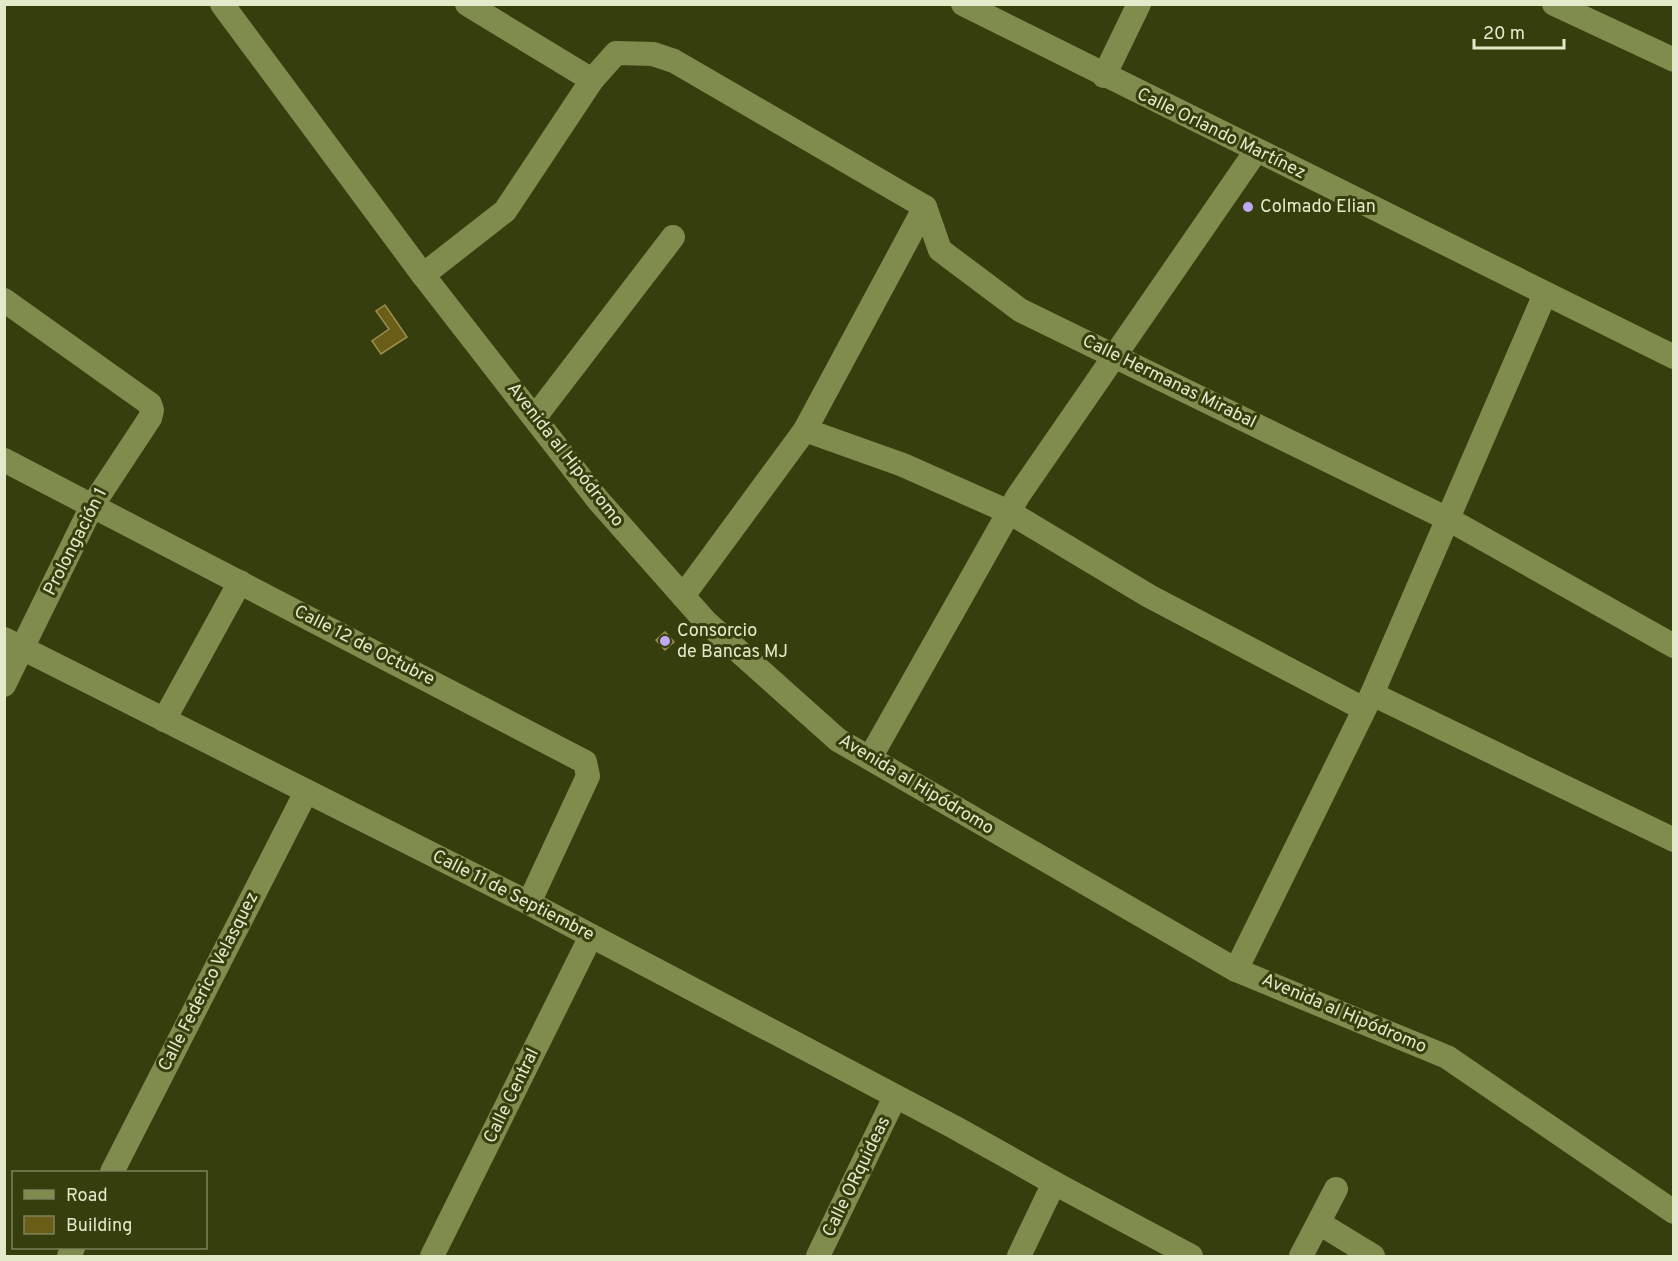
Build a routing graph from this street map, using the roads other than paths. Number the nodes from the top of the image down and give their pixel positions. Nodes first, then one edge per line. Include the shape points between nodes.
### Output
1 (222, 4) edge
2 (467, 4) edge
3 (963, 4) edge
4 (1139, 4) edge
5 (1563, 6) edge
6 (1674, 60) edge
7 (1104, 76) junction
8 (592, 80) junction
9 (1256, 151) junction
10 (925, 207) junction
11 (673, 237) dead end
12 (423, 275) junction
13 (1545, 294) junction
14 (4, 300) edge
15 (1114, 355) junction
16 (1674, 357) edge
17 (535, 417) junction
18 (805, 430) junction
19 (4, 460) edge
20 (92, 506) junction
21 (1009, 512) junction
22 (1448, 519) junction
23 (240, 582) junction
24 (683, 596) junction
25 (14, 643) edge
26 (1674, 646) edge
27 (4, 685) edge
28 (1368, 701) junction
29 (164, 720) junction
30 (870, 758) junction
31 (306, 792) junction
32 (1674, 840) edge
33 (530, 903) junction
34 (591, 936) junction
35 (1236, 970) junction
36 (895, 1097) junction
37 (113, 1171) edge
38 (1054, 1184) junction
39 (1336, 1189) dead end
40 (1674, 1212) edge
41 (1319, 1223) junction
42 (432, 1257) edge
43 (818, 1257) edge
44 (1019, 1257) edge
45 (1191, 1257) edge
46 (1301, 1257) edge
47 (1373, 1257) edge

1 - 12 street, Avenida al Hipódromo
2 - 8 street
3 - 7 street, Calle Orlando Martínez
4 - 7 street
5 - 6 street
7 - 9 street, Calle Orlando Martínez
8 - 10 street via 616,53 653,54 674,61
8 - 12 street via 505,211
9 - 13 street, Calle Orlando Martínez
9 - 15 street
10 - 15 street, Calle Hermanas Mirabal via 940,250 1020,310
10 - 18 street
11 - 17 street
12 - 17 street, Avenida al Hipódromo
13 - 16 street, Calle Orlando Martínez
13 - 22 street
14 - 20 street, Prolongación 1 via 150,404 150,418
15 - 21 street
15 - 22 street, Calle Hermanas Mirabal
17 - 24 street, Avenida al Hipódromo via 598,500
18 - 21 street via 903,465
18 - 24 street
19 - 20 street, Calle 12 de Octubre
20 - 23 street, Calle 12 de Octubre
20 - 25 street, Prolongación 1
21 - 28 street via 1149,596
21 - 30 street
22 - 26 street, Calle Hermanas Mirabal
22 - 28 street
23 - 29 street
23 - 33 street, Calle 12 de Octubre via 585,762 588,776
24 - 30 street, Avenida al Hipódromo via 838,740
25 - 27 street, Prolongación 1
25 - 29 street, Calle 11 de Septiembre
28 - 32 street
28 - 35 street
29 - 31 street, Calle 11 de Septiembre
30 - 35 street, Avenida al Hipódromo
31 - 33 street, Calle 11 de Septiembre
31 - 37 street, Calle Federico Velasquez
33 - 34 street, Calle 11 de Septiembre
34 - 36 street, Calle 11 de Septiembre
34 - 42 street, Calle Central
35 - 40 street, Avenida al Hipódromo via 1447,1057
36 - 38 street, Calle 11 de Septiembre
36 - 43 street, Calle ORquideas
38 - 44 street
38 - 45 street, Calle 11 de Septiembre
39 - 41 street
41 - 46 street
41 - 47 street

